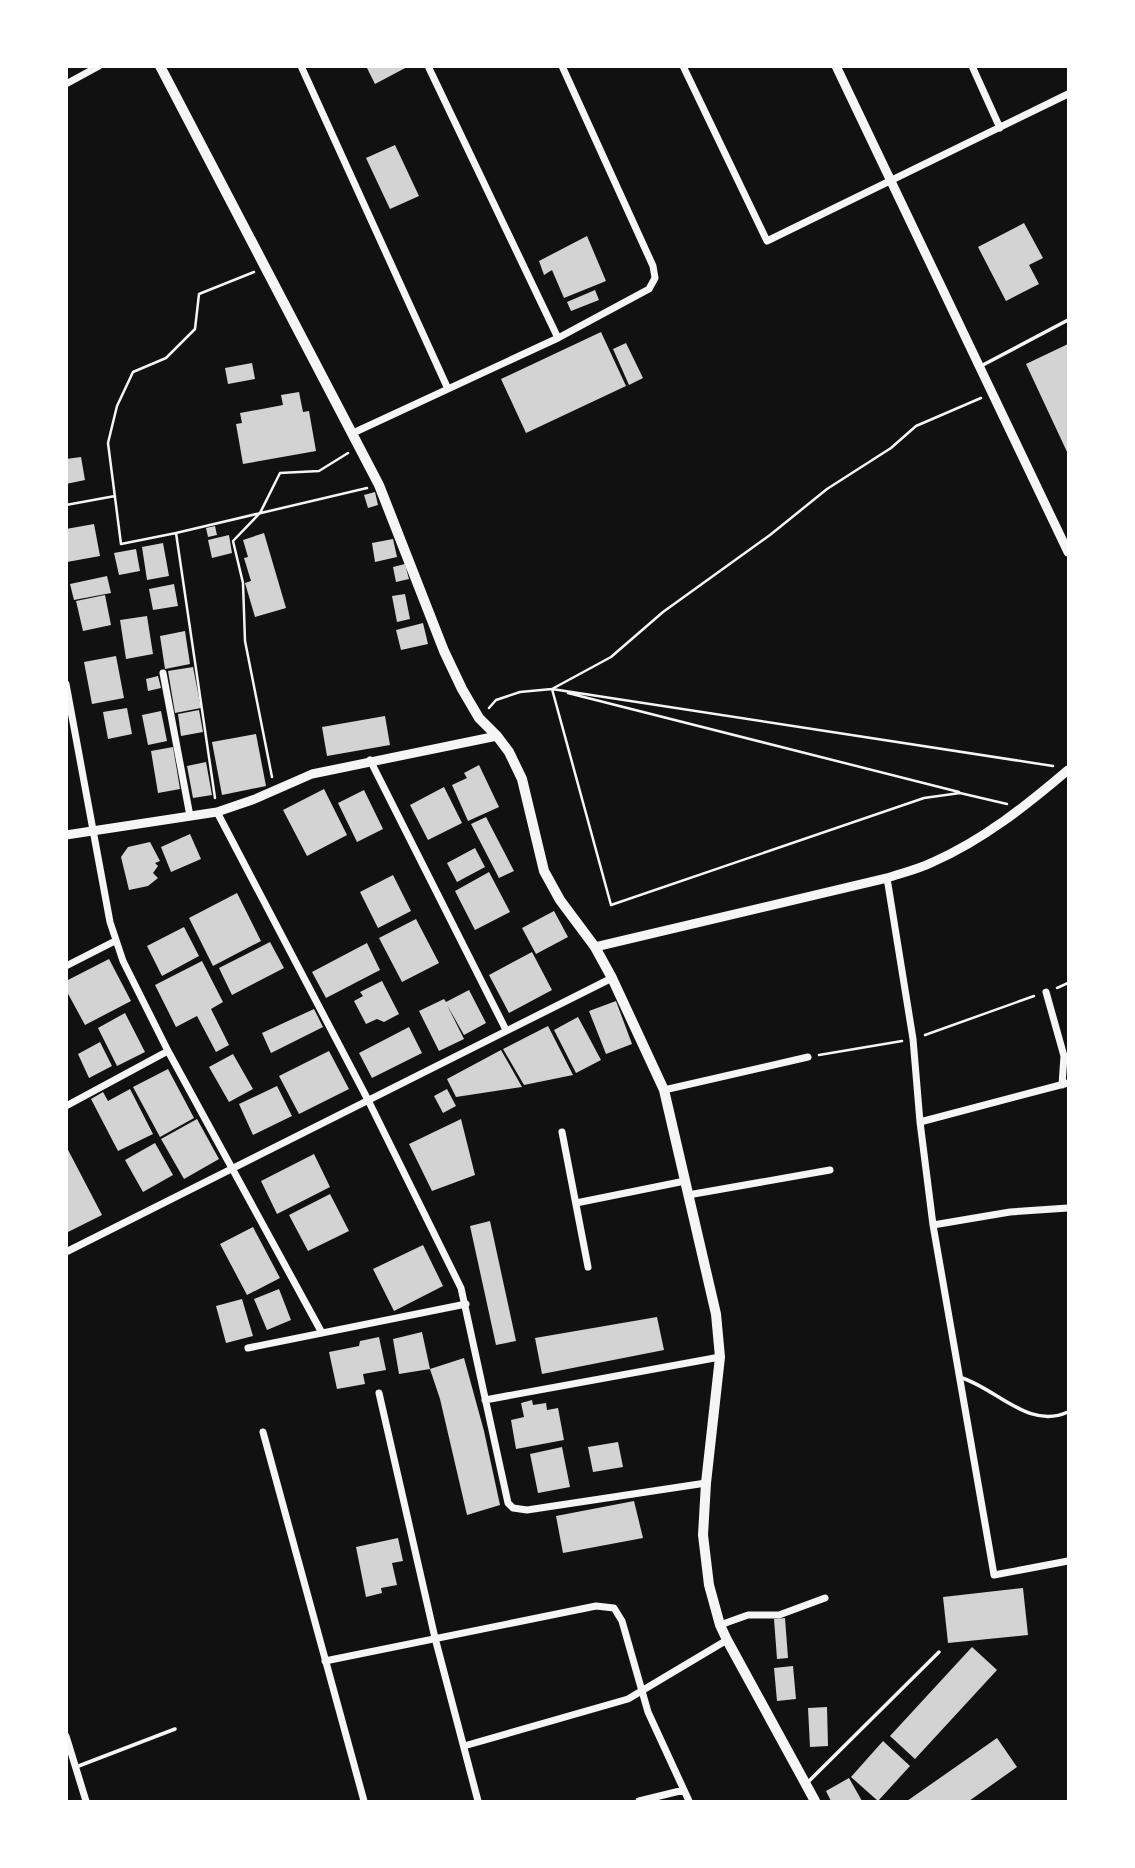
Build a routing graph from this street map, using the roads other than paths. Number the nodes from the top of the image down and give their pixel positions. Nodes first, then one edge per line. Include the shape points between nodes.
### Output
1 (99, 66) edge
2 (160, 66) edge
3 (301, 66) edge
4 (428, 66) edge
5 (562, 66) edge
6 (682, 66) edge
7 (836, 66) edge
8 (972, 66) edge
9 (66, 84) edge
10 (1069, 94) edge
11 (1000, 128) junction
12 (890, 183) junction
13 (1069, 320) edge
14 (558, 338) junction
15 (979, 367) junction
16 (449, 389) junction
17 (353, 433) junction
18 (1069, 552) edge
19 (163, 673) dead end
20 (66, 684) edge
21 (497, 736) junction
22 (370, 760) junction
23 (1064, 769) edge
24 (217, 812) junction
25 (190, 816) junction
26 (95, 831) junction
27 (66, 835) edge
28 (887, 878) junction
29 (115, 941) junction
30 (595, 947) junction
31 (66, 966) edge
32 (612, 978) junction
33 (1046, 992) road end
34 (506, 1030) junction
35 (168, 1051) junction
36 (808, 1057) road end
37 (1065, 1084) edge
38 (664, 1090) junction
39 (368, 1100) junction
40 (66, 1105) edge
41 (920, 1122) junction
42 (562, 1132) dead end
43 (232, 1168) junction
44 (830, 1170) dead end
45 (685, 1181) junction
46 (688, 1195) junction
47 (576, 1203) junction
48 (1069, 1208) edge
49 (933, 1225) junction
50 (66, 1252) edge
51 (588, 1266) dead end
52 (466, 1304) junction
53 (322, 1333) junction
54 (248, 1348) dead end
55 (720, 1357) junction
56 (960, 1377) junction
57 (379, 1393) dead end
58 (485, 1400) junction
59 (1069, 1412) edge
60 (263, 1432) dead end
61 (706, 1483) junction
62 (1069, 1561) edge
63 (825, 1598) dead end
64 (720, 1625) junction
65 (435, 1638) junction
66 (727, 1640) junction
67 (939, 1652) dead end
68 (325, 1661) junction
69 (642, 1692) junction
70 (175, 1729) dead end
71 (66, 1736) edge
72 (464, 1746) junction
73 (70, 1758) edge
74 (76, 1767) junction
75 (806, 1784) junction
76 (684, 1790) junction
77 (86, 1801) edge
78 (364, 1801) edge
79 (478, 1801) edge
80 (639, 1801) edge
81 (689, 1801) edge
82 (815, 1801) edge

1 - 9 street
2 - 17 main road
3 - 16 street
4 - 14 street
5 - 14 street via 655,278 649,289
6 - 12 street via 767,241
7 - 12 street
8 - 11 street
10 - 11 street
11 - 12 street
12 - 15 street
13 - 15 lane
14 - 16 street
15 - 18 street
16 - 17 street
17 - 21 main road via 379,485 462,689 479,718
19 - 25 street
20 - 26 street
21 - 22 street
21 - 30 main road via 522,779 544,871 559,900
22 - 24 street via 312,774
22 - 34 street
23 - 28 street via 1024,808 967,845
24 - 25 street
24 - 39 street
25 - 26 street
26 - 27 street
26 - 29 street
28 - 30 street
28 - 41 street via 913,1039
29 - 31 street
29 - 35 street
30 - 32 main road
32 - 34 street
32 - 38 main road
33 - 37 street via 1064,1056
34 - 39 street
35 - 40 street
35 - 43 street
36 - 38 street
37 - 41 street
38 - 45 main road
39 - 43 street
39 - 52 street
41 - 49 street
42 - 47 street
43 - 50 street
43 - 53 street
44 - 46 street
45 - 46 main road
45 - 47 street
46 - 55 main road via 716,1314
47 - 51 street
48 - 49 street
49 - 56 street
52 - 53 street
52 - 58 street
53 - 54 street
55 - 58 street
55 - 61 main road
56 - 59 lane via 1036,1415 1047,1418
56 - 62 street via 994,1575
57 - 65 street
58 - 61 street via 504,1495 513,1508 527,1510
60 - 68 street
61 - 64 main road via 703,1535
63 - 64 street via 779,1615 748,1615
64 - 66 main road
65 - 68 street
65 - 69 street via 596,1606 614,1608
65 - 72 street
66 - 69 street
66 - 75 main road
67 - 75 lane
68 - 78 street
69 - 72 street
69 - 76 street
70 - 74 lane
71 - 73 street
72 - 79 street
73 - 74 street
74 - 77 street
75 - 82 main road
76 - 80 street
76 - 81 street

